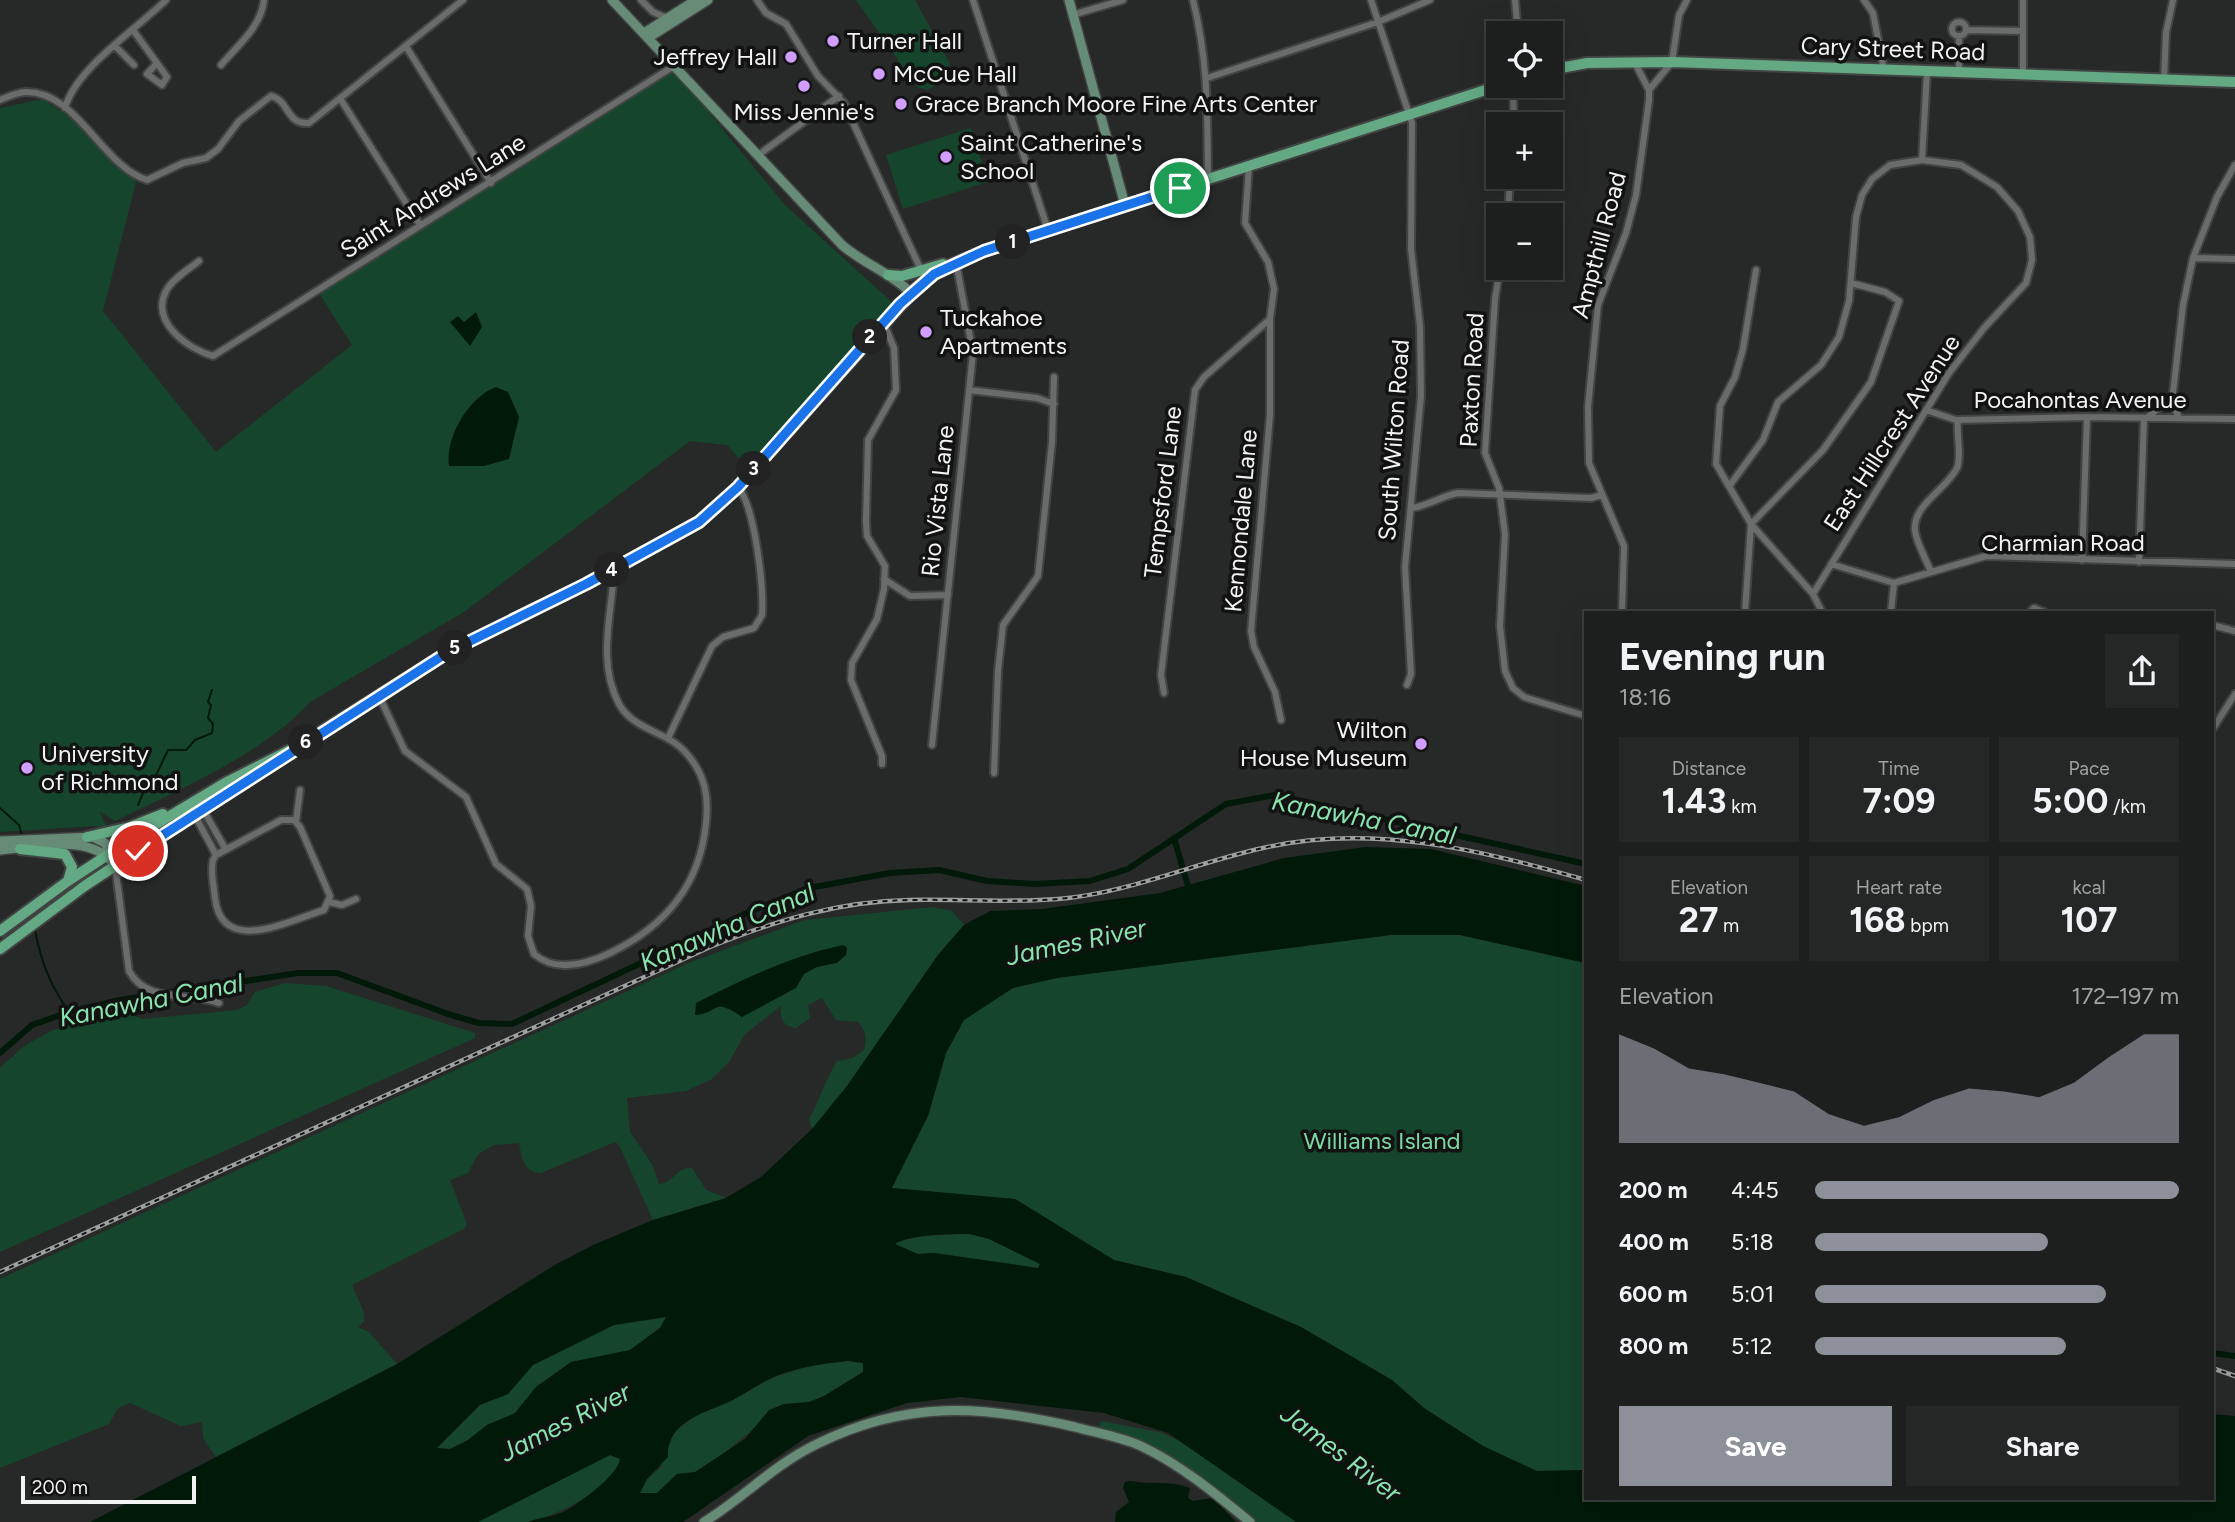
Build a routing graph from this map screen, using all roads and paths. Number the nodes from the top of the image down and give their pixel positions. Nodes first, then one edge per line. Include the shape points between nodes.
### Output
1 (166, 0) edge
2 (264, 0) edge
3 (463, 0) edge
4 (612, 0) edge
5 (641, 0) edge
6 (696, 0) edge
7 (708, 0) edge
8 (757, 0) edge
9 (973, 0) edge
10 (1069, 0) edge
11 (1123, 0) edge
12 (1193, 0) edge
13 (1371, 0) edge
14 (1430, 0) edge
15 (1515, 0) edge
16 (1864, 0) edge
17 (1873, 0) edge
18 (2023, 0) edge
19 (2173, 0) edge
20 (1685, 1) edge
21 (1873, 13) junction
22 (1072, 15) junction
23 (667, 18) junction
24 (1517, 21) edge
25 (1378, 22) junction
26 (133, 30) junction
27 (1966, 30) junction
28 (2023, 31) junction
29 (646, 36) junction
30 (1959, 36) junction
31 (115, 46) junction
32 (407, 48) junction
33 (1672, 62) junction
34 (157, 63) dead end
35 (1635, 63) junction
36 (134, 65) dead end
37 (221, 65) dead end
38 (674, 66) junction
39 (1563, 68) edge
40 (1884, 70) junction
41 (1927, 72) junction
42 (1959, 72) junction
43 (2023, 75) junction
44 (1207, 78) junction
45 (2164, 79) junction
46 (2235, 82) edge
47 (1486, 90) edge
48 (1649, 90) junction
49 (839, 96) junction
50 (0, 100) edge
51 (341, 100) junction
52 (65, 108) junction
53 (1410, 114) junction
54 (757, 156) junction
55 (1922, 160) junction
56 (2235, 165) edge
57 (1249, 166) junction
58 (1208, 180) junction
59 (491, 183) junction
60 (1125, 205) junction
61 (420, 225) junction
62 (1048, 230) junction
63 (2193, 258) junction
64 (2235, 259) edge
65 (200, 261) dead end
66 (956, 262) junction
67 (921, 270) junction
68 (1756, 270) dead end
69 (888, 275) junction
70 (1499, 280) edge
71 (1851, 283) junction
72 (911, 293) junction
73 (1270, 319) junction
74 (884, 322) junction
75 (1054, 377) dead end
76 (969, 390) junction
77 (2173, 396) junction
78 (1054, 404) junction
79 (1926, 410) junction
80 (2087, 417) junction
81 (2146, 418) junction
82 (2179, 418) junction
83 (2235, 419) edge
84 (1958, 420) junction
85 (1730, 485) junction
86 (738, 487) junction
87 (1500, 495) junction
88 (1602, 495) junction
89 (1412, 508) junction
90 (1751, 524) junction
91 (2082, 560) junction
92 (2139, 562) junction
93 (1831, 564) junction
94 (2235, 564) edge
95 (610, 571) junction
96 (1931, 572) junction
97 (884, 579) junction
98 (1894, 583) junction
99 (1813, 594) junction
100 (948, 595) junction
101 (1622, 611) edge
102 (1745, 611) edge
103 (1822, 611) edge
104 (1891, 611) edge
105 (2214, 626) edge
106 (2235, 631) edge
107 (1407, 685) dead end
108 (1164, 693) dead end
109 (2235, 694) edge
110 (379, 696) junction
111 (1584, 715) edge
112 (1282, 720) dead end
113 (2214, 723) edge
114 (668, 738) junction
115 (932, 745) dead end
116 (881, 764) dead end
117 (994, 773) dead end
118 (300, 790) dead end
119 (195, 806) junction
120 (296, 822) junction
121 (88, 836) junction
122 (0, 841) edge
123 (20, 849) junction
124 (0, 850) edge
125 (226, 850) junction
126 (109, 854) junction
127 (216, 855) junction
128 (115, 865) junction
129 (68, 881) junction
130 (356, 899) dead end
131 (329, 902) junction
132 (0, 932) edge
133 (0, 949) edge
134 (219, 1003) dead end
135 (704, 1522) edge
136 (1250, 1522) edge

1 - 26 street
2 - 37 street via 254,28
3 - 32 street
4 - 29 main road
5 - 23 street
6 - 23 main road
7 - 29 main road
8 - 49 street via 766,13 786,24 818,76
9 - 62 street
10 - 22 main road
11 - 22 street
12 - 44 street via 1205,46
13 - 25 street, South Wilton Road
14 - 25 street
15 - 24 street
16 - 21 street
17 - 21 street
18 - 28 street
19 - 45 street
20 - 33 street via 1674,35
21 - 40 street
22 - 60 main road
23 - 29 main road
25 - 44 street
25 - 53 street, South Wilton Road
26 - 31 street
26 - 34 street
27 - 28 street
27 - 30 street
27 - 30 street via 1963,24 1956,24 1953,30
28 - 43 street
29 - 38 main road
30 - 42 street
31 - 36 street
31 - 52 street via 72,92
32 - 51 street
32 - 59 street
33 - 35 main road, Cary Street Road
33 - 40 main road, Cary Street Road
33 - 48 street
35 - 39 main road, Cary Street Road
35 - 48 street
38 - 54 main road
38 - 59 street, Saint Andrews Lane
40 - 41 main road, Cary Street Road
41 - 42 main road, Cary Street Road
41 - 55 street
42 - 43 main road, Cary Street Road
43 - 45 main road, Cary Street Road
44 - 58 street
45 - 46 main road, Cary Street Road
47 - 53 main road
48 - 88 street, Ampthill Road via 1636,195 1626,233 1603,286 1594,339 1587,449
49 - 54 street
49 - 67 street
50 - 52 street via 26,92
51 - 52 street via 309,123 300,124 271,96 239,121 206,158 147,180 130,174
51 - 61 street
53 - 57 main road
53 - 89 street, South Wilton Road via 1411,249 1421,347
54 - 69 main road via 842,245
55 - 71 street via 1891,166 1866,185 1856,218
55 - 79 street, East Hillcrest Avenue via 1961,166 1997,187 2018,211 2029,233 2032,260 2020,291 1967,347
56 - 63 street
57 - 58 main road
57 - 73 street via 1245,223 1268,262 1274,289
58 - 60 main road
59 - 61 street, Saint Andrews Lane
60 - 62 main road
61 - 65 street, Saint Andrews Lane via 213,356 193,351 172,332 163,304 170,285
62 - 66 main road
63 - 64 street
63 - 77 street
66 - 67 main road
66 - 72 main road
66 - 76 street, Rio Vista Lane via 973,353
67 - 69 main road
68 - 85 street via 1743,349 1720,405 1717,429 1716,464
69 - 72 main road
70 - 87 street, Paxton Road via 1485,453
71 - 85 street via 1845,317 1830,354 1777,402 1763,440
71 - 90 street via 1885,292 1899,301 1871,382 1823,450
72 - 74 main road
73 - 108 street, Tempsford Lane via 1195,390 1161,675
73 - 112 street, Kennondale Lane via 1270,415 1251,631
74 - 86 main road
74 - 97 street via 894,348 896,390 868,439 866,521 867,536 885,566
75 - 78 street
76 - 78 street
76 - 100 street, Rio Vista Lane
77 - 81 street
77 - 82 street via 2172,407
78 - 117 street via 1038,576 1003,625
79 - 84 street, Pocahontas Avenue
79 - 93 street, East Hillcrest Avenue
80 - 81 street, Pocahontas Avenue
80 - 84 street, Pocahontas Avenue
80 - 91 street
81 - 82 street, Pocahontas Avenue
81 - 92 street
82 - 83 street, Pocahontas Avenue
84 - 96 street via 1958,465 1916,521 1915,531
85 - 90 street
86 - 95 main road via 699,522
86 - 114 street via 749,511 762,615 754,628 723,637 712,646
87 - 88 street
87 - 89 street via 1444,495
87 - 111 street, Paxton Road via 1504,534 1500,626 1508,681 1524,697
88 - 101 street, Ampthill Road via 1624,546
89 - 107 street, South Wilton Road via 1405,566 1411,674
90 - 99 street
90 - 102 street
91 - 92 street, Charmian Road
91 - 96 street, Charmian Road via 1986,556
92 - 94 street, Charmian Road
93 - 98 street
93 - 99 street, East Hillcrest Avenue
95 - 110 main road via 474,637
95 - 114 street via 613,584 606,643 614,692 633,721
96 - 98 street, Charmian Road
97 - 100 street via 910,596
97 - 116 street via 877,618 852,663 850,680 882,756
98 - 104 street
99 - 103 street
100 - 115 street, Rio Vista Lane
105 - 106 street
109 - 113 street
110 - 114 street via 402,746 466,797 496,863 527,889 531,906 528,936 534,954 564,965 596,959 645,933 676,904 694,877 704,844 706,788 689,756
110 - 119 main road
118 - 120 street
119 - 121 main road
119 - 125 street
119 - 126 main road
119 - 127 street
119 - 128 main road
120 - 125 street via 281,820
120 - 131 street
121 - 122 main road
121 - 126 main road via 101,839
123 - 124 main road
123 - 126 main road via 79,845
123 - 129 main road via 65,854 72,867
125 - 127 street
126 - 128 main road
126 - 129 main road
127 - 131 street via 211,864 216,909 237,931 255,932 324,910
128 - 133 main road
128 - 134 street via 129,971 137,982 165,995
129 - 132 main road
130 - 131 street via 342,905
135 - 136 main road via 783,1463 820,1442 911,1413 957,1408 1059,1424 1139,1446 1198,1480

